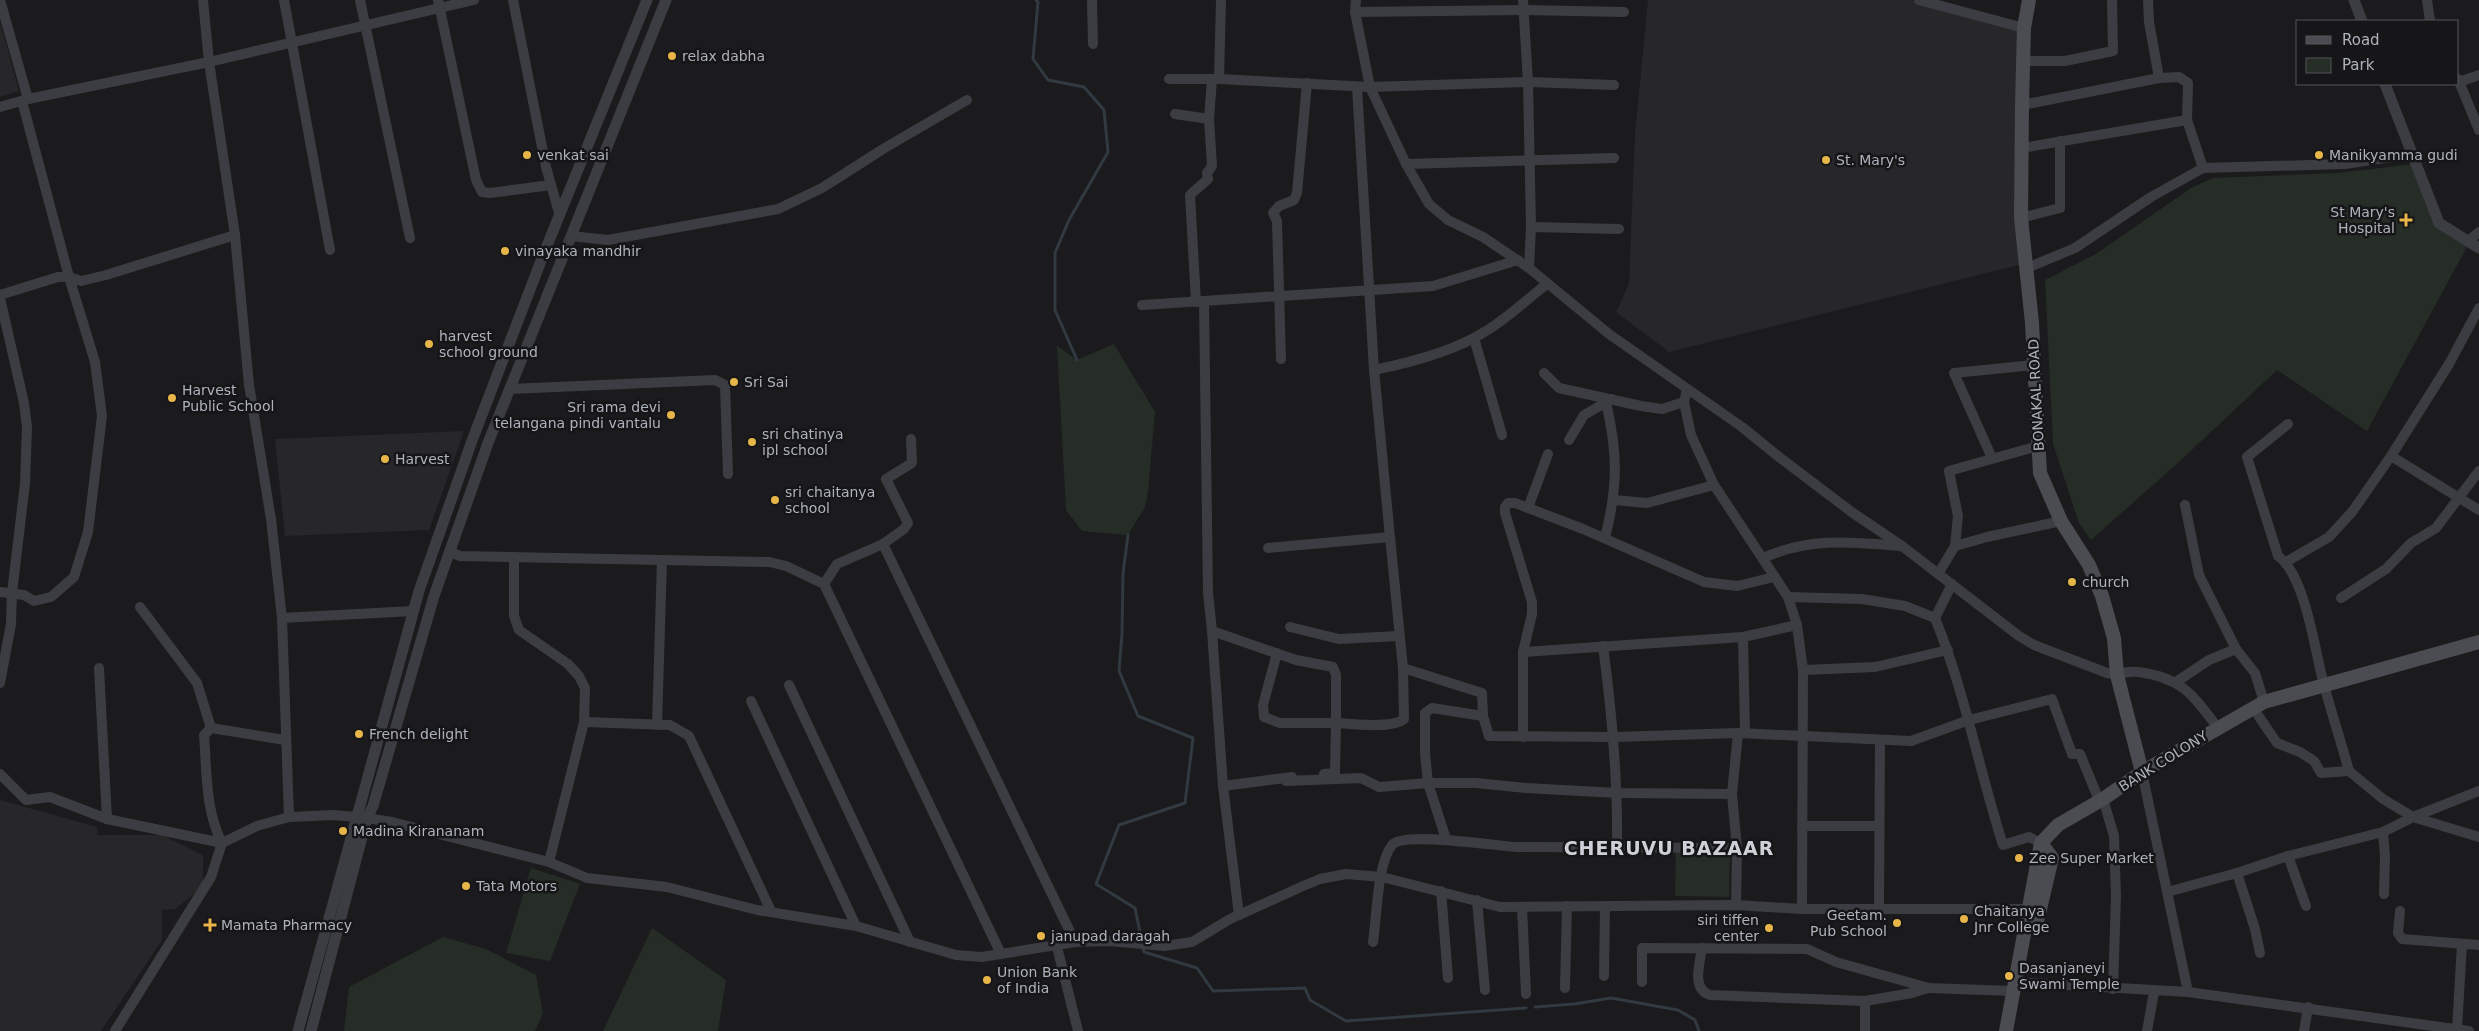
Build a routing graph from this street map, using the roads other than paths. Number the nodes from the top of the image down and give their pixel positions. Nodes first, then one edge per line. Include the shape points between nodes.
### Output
1 (0, 0) edge
2 (203, 0) edge
3 (284, 0) edge
4 (360, 0) edge
5 (474, 0) edge
6 (513, 0) edge
7 (647, 0) edge
8 (666, 0) edge
9 (1092, 0) edge
10 (1220, 0) edge
11 (1356, 0) edge
12 (1919, 0) edge
13 (2029, 0) edge
14 (2112, 0) edge
15 (2148, 0) edge
16 (2355, 0) edge
17 (2427, 0) edge
18 (439, 4) edge
19 (1524, 5) edge
20 (1355, 12) junction
21 (1624, 12) dead end
22 (2362, 20) edge
23 (2430, 20) edge
24 (365, 26) junction
25 (2024, 28) junction
26 (291, 42) junction
27 (1094, 44) dead end
28 (2024, 61) junction
29 (209, 62) junction
30 (2479, 75) edge
31 (2159, 78) junction
32 (1169, 79) dead end
33 (1215, 79) junction
34 (2459, 81) edge
35 (1528, 82) junction
36 (1307, 83) junction
37 (1614, 85) dead end
38 (2385, 85) edge
39 (1357, 87) junction
40 (1370, 88) junction
41 (25, 100) junction
42 (967, 100) dead end
43 (2022, 105) junction
44 (0, 107) edge
45 (1175, 114) dead end
46 (1210, 119) junction
47 (2187, 120) junction
48 (2479, 130) edge
49 (2060, 142) junction
50 (2022, 148) junction
51 (2411, 154) junction
52 (1614, 158) dead end
53 (1529, 159) junction
54 (1406, 164) junction
55 (2203, 168) junction
56 (551, 185) junction
57 (559, 214) junction
58 (2022, 218) junction
59 (1530, 228) junction
60 (1619, 229) dead end
61 (2479, 232) edge
62 (235, 235) junction
63 (571, 236) junction
64 (410, 238) dead end
65 (2468, 241) junction
66 (2479, 248) edge
67 (330, 250) dead end
68 (1518, 260) junction
69 (1529, 268) junction
70 (2027, 268) junction
71 (69, 277) junction
72 (1547, 284) junction
73 (1368, 292) junction
74 (1279, 295) junction
75 (0, 296) edge
76 (1200, 302) junction
77 (1142, 304) dead end
78 (2479, 308) edge
79 (1474, 338) junction
80 (1281, 359) dead end
81 (2034, 365) junction
82 (1374, 370) junction
83 (1544, 373) dead end
84 (510, 389) junction
85 (1687, 389) junction
86 (1610, 400) junction
87 (1684, 402) junction
88 (2288, 424) dead end
89 (1502, 435) dead end
90 (911, 439) dead end
91 (1569, 440) dead end
92 (2038, 446) junction
93 (1548, 454) dead end
94 (2391, 456) junction
95 (1992, 458) junction
96 (2479, 471) edge
97 (728, 474) dead end
98 (1714, 485) junction
99 (2458, 498) junction
100 (1614, 500) junction
101 (2186, 505) dead end
102 (1528, 508) junction
103 (2479, 510) edge
104 (2061, 521) junction
105 (1390, 537) junction
106 (1605, 538) junction
107 (883, 544) junction
108 (1902, 546) junction
109 (1956, 546) junction
110 (1268, 548) dead end
111 (450, 552) junction
112 (514, 557) junction
113 (1763, 558) junction
114 (662, 560) junction
115 (2286, 562) junction
116 (1938, 574) junction
117 (1774, 577) junction
118 (824, 584) junction
119 (1952, 584) junction
120 (0, 592) edge
121 (12, 593) junction
122 (1788, 597) junction
123 (2341, 598) dead end
124 (140, 607) dead end
125 (413, 611) junction
126 (282, 618) junction
127 (1935, 618) junction
128 (1797, 625) junction
129 (1290, 626) dead end
130 (1212, 631) junction
131 (1399, 636) junction
132 (1744, 637) junction
133 (2479, 642) edge
134 (1603, 646) junction
135 (2236, 649) junction
136 (1948, 650) junction
137 (1523, 652) junction
138 (1277, 653) junction
139 (99, 668) dead end
140 (1403, 668) junction
141 (1803, 670) junction
142 (2116, 675) junction
143 (2176, 682) junction
144 (0, 683) edge
145 (2324, 684) junction
146 (789, 685) dead end
147 (751, 701) dead end
148 (2258, 705) junction
149 (1483, 716) junction
150 (1969, 720) junction
151 (584, 722) junction
152 (1336, 723) junction
153 (657, 724) junction
154 (2217, 727) junction
155 (210, 728) junction
156 (1741, 733) junction
157 (1803, 735) junction
158 (1522, 737) junction
159 (1615, 737) junction
160 (285, 740) junction
161 (1880, 740) junction
162 (2349, 771) junction
163 (2142, 772) junction
164 (0, 774) edge
165 (1286, 781) dead end
166 (1428, 783) junction
167 (1223, 786) junction
168 (2479, 791) edge
169 (1618, 793) junction
170 (1732, 794) junction
171 (2101, 800) junction
172 (289, 817) junction
173 (2413, 817) junction
174 (362, 818) junction
175 (107, 819) junction
176 (1802, 826) junction
177 (1879, 826) junction
178 (2383, 832) junction
179 (2479, 837) edge
180 (1446, 839) junction
181 (222, 843) junction
182 (2041, 843) junction
183 (1617, 847) junction
184 (1737, 848) junction
185 (2288, 856) junction
186 (549, 862) junction
187 (2237, 874) junction
188 (1382, 877) junction
189 (1441, 891) junction
190 (2167, 892) junction
191 (2384, 894) dead end
192 (1477, 900) junction
193 (1736, 905) junction
194 (1567, 906) junction
195 (1605, 906) junction
196 (2306, 906) dead end
197 (1522, 907) junction
198 (1802, 909) junction
199 (1879, 909) junction
200 (2030, 909) junction
201 (771, 910) junction
202 (2400, 911) dead end
203 (1239, 915) junction
204 (856, 926) junction
205 (910, 942) junction
206 (1075, 942) junction
207 (1373, 942) dead end
208 (1056, 943) junction
209 (2462, 944) junction
210 (2479, 945) edge
211 (1702, 948) junction
212 (2260, 953) dead end
213 (1001, 954) junction
214 (1604, 976) dead end
215 (1448, 978) dead end
216 (1642, 982) dead end
217 (2016, 985) junction
218 (1565, 988) dead end
219 (1929, 988) junction
220 (2113, 989) junction
221 (1485, 990) dead end
222 (2154, 992) junction
223 (2188, 992) junction
224 (1526, 994) dead end
225 (1865, 1001) junction
226 (2308, 1007) junction
227 (2457, 1028) junction
228 (116, 1031) edge
229 (298, 1031) edge
230 (311, 1031) edge
231 (1078, 1031) edge
232 (1866, 1031) edge
233 (2006, 1031) edge
234 (2015, 1031) edge
235 (2147, 1031) edge
236 (2304, 1031) edge
237 (2469, 1031) edge

1 - 41 street
2 - 29 street
3 - 26 street
4 - 24 street
5 - 18 street
6 - 56 street
7 - 57 street
8 - 63 street
9 - 27 street
10 - 33 street
11 - 20 street
12 - 25 street
13 - 25 main road, BONAKAL ROAD
14 - 28 street via 2113,51 2065,61
15 - 31 street
16 - 22 street
17 - 23 street
18 - 24 street
18 - 56 street via 476,180 482,192 490,194
19 - 20 street
19 - 21 street
19 - 35 street
20 - 40 street
24 - 26 street
24 - 64 street
25 - 28 main road, BONAKAL ROAD
26 - 29 street
26 - 67 street
28 - 43 main road, BONAKAL ROAD
29 - 41 street
29 - 62 street
30 - 34 street
31 - 43 street
31 - 47 street via 2179,78 2188,83
32 - 33 street
33 - 36 street
33 - 46 street
34 - 48 street
35 - 37 street
35 - 40 street
35 - 53 street
36 - 39 street
36 - 74 street via 1297,193 1294,200 1279,206 1273,213 1277,221
38 - 51 street
39 - 40 street
39 - 73 street
40 - 54 street
41 - 44 street
41 - 71 street
42 - 63 street via 822,188 778,208 608,240
43 - 50 main road, BONAKAL ROAD
45 - 46 street
46 - 76 street via 1212,166 1207,173 1208,179 1190,195
47 - 49 street
47 - 55 street
49 - 50 street
49 - 58 street via 2060,208
50 - 58 main road, BONAKAL ROAD
51 - 55 street via 2345,164
51 - 65 street via 2439,223
52 - 53 street
53 - 54 street
53 - 59 street
54 - 68 street via 1429,204 1448,220 1483,237
55 - 70 street via 2076,248
56 - 57 street
57 - 125 street
58 - 70 main road, BONAKAL ROAD
59 - 60 street
59 - 69 street
61 - 65 street
62 - 71 street via 106,276 81,281
62 - 126 street via 249,385 271,519
63 - 84 street
65 - 66 street
68 - 69 street
68 - 73 street via 1433,286
69 - 72 street
70 - 81 main road, BONAKAL ROAD
71 - 75 street via 58,277
71 - 121 street via 95,362 102,416 88,532 74,576 51,597 34,602 24,595
72 - 79 street
72 - 85 street via 1609,334
73 - 74 street
73 - 82 street
74 - 76 street
74 - 80 street
75 - 121 street via 27,427 25,483
76 - 77 street
76 - 130 street via 1208,592
78 - 94 street via 2449,364
79 - 82 street via 1407,363
79 - 89 street
81 - 92 main road, BONAKAL ROAD
81 - 95 street via 1954,373
82 - 105 street
83 - 86 street via 1560,388
84 - 97 street via 715,380 725,385
84 - 111 street
85 - 87 street
85 - 108 street
86 - 87 street via 1662,409
86 - 91 street via 1584,415
86 - 100 street via 1616,460
87 - 98 street via 1691,435
88 - 115 street via 2247,457 2278,556
90 - 107 street via 912,463 886,479 907,517 907,526
92 - 95 street
92 - 104 main road, BONAKAL ROAD via 2040,473
93 - 102 street
94 - 99 street
94 - 115 street via 2352,512 2329,537
95 - 109 street via 1949,471 1958,516
96 - 99 street
98 - 100 street via 1647,503
98 - 113 street
99 - 103 street
99 - 123 street via 2436,528 2411,543 2386,569
100 - 106 street
101 - 135 street via 2198,575
102 - 106 street
102 - 137 street via 1511,502 1505,510 1532,602
104 - 109 street
104 - 142 main road, BONAKAL ROAD via 2089,564 2102,596 2114,638
105 - 110 street
105 - 131 street
106 - 117 street via 1704,582 1738,586
107 - 118 street via 837,564
107 - 206 street
108 - 113 street via 1817,542 1784,549
108 - 116 street
109 - 116 street
111 - 112 street via 460,556
111 - 174 street via 434,596 373,806
112 - 114 street
112 - 151 street via 514,616 519,630 568,664 579,676 585,688
113 - 117 street
114 - 118 street via 769,562 786,566
114 - 153 street
115 - 145 street via 2305,604
116 - 119 street
117 - 122 street
118 - 213 street
119 - 127 street
119 - 142 street via 2034,645
120 - 121 street
121 - 144 street via 11,624
122 - 127 street via 1862,599 1904,606
122 - 128 street
124 - 155 street via 197,683
125 - 126 street
125 - 174 street via 359,805
126 - 160 street
127 - 136 street
128 - 132 street
128 - 141 street
129 - 131 street via 1339,639
130 - 138 street
130 - 167 street
131 - 140 street
132 - 134 street
132 - 156 street
133 - 145 main road, BANK COLONY
134 - 137 street
134 - 159 street
135 - 143 street via 2209,660
135 - 148 street via 2255,673
136 - 141 street via 1875,667
136 - 150 street
137 - 158 street
138 - 152 street via 1328,665 1336,670
138 - 152 street via 1263,705 1264,717 1280,723
139 - 175 street
140 - 149 street via 1482,693
140 - 152 street via 1405,713 1400,723
141 - 157 street
142 - 143 street via 2137,672
142 - 163 main road, BONAKAL ROAD
143 - 154 street via 2194,696
145 - 148 main road, BANK COLONY
145 - 162 street
146 - 205 street
147 - 204 street
148 - 154 main road, BANK COLONY
148 - 162 street via 2277,743 2314,761 2321,772
149 - 158 street via 1489,736
149 - 166 street via 1432,708 1425,713
150 - 161 street via 1911,741
150 - 171 street via 2052,699 2072,754 2080,754
150 - 182 street via 2003,846 2029,836
151 - 153 street
151 - 186 street
152 - 167 street via 1336,773
153 - 201 street via 670,725 689,736
154 - 163 main road, BANK COLONY
155 - 160 street
155 - 181 street via 204,735 209,805
156 - 157 street
156 - 159 street
156 - 170 street
157 - 161 street
157 - 176 street
158 - 159 street
159 - 169 street
160 - 172 street
161 - 177 street
162 - 173 street via 2383,799
163 - 171 main road, BANK COLONY
163 - 190 street
164 - 175 street via 26,800 50,797
165 - 166 street via 1361,778 1379,787
166 - 169 street via 1476,783
166 - 180 street
167 - 203 street
168 - 173 street
169 - 170 street
169 - 183 street
170 - 184 street
171 - 182 main road, BANK COLONY via 2058,825
171 - 220 street via 2114,836
172 - 174 street via 334,815
172 - 181 street via 257,826
173 - 178 street
173 - 179 street
174 - 186 street via 392,822
174 - 229 street
174 - 230 street
175 - 181 street
176 - 177 street
176 - 198 street
177 - 199 street
178 - 185 street
178 - 191 street
180 - 183 street via 1486,846
180 - 188 street via 1393,843 1386,856
181 - 228 street via 211,876
182 - 200 main road
182 - 217 main road via 2052,858
183 - 184 street
184 - 193 street
185 - 187 street
185 - 196 street
186 - 201 street via 587,878 667,887 757,910
187 - 190 street
187 - 212 street
188 - 189 street
188 - 203 street via 1346,874 1320,879
188 - 207 street
189 - 192 street
189 - 215 street
190 - 223 street
192 - 197 street
192 - 221 street
193 - 195 street
193 - 198 street
194 - 195 street
194 - 197 street
194 - 218 street
195 - 214 street
197 - 224 street
198 - 199 street
199 - 200 street
200 - 217 main road
201 - 204 street
202 - 209 street via 2398,933 2402,939
203 - 206 street via 1192,942 1164,946 1110,941
204 - 205 street
205 - 213 street via 956,955 982,957
206 - 208 street
208 - 213 street
208 - 231 street
209 - 210 street
209 - 227 street
211 - 216 street via 1642,948
211 - 219 street via 1806,949 1836,962
211 - 225 street via 1698,984 1704,993 1710,995
217 - 219 street
217 - 220 street
217 - 233 main road
217 - 234 main road
219 - 225 street
220 - 222 street
222 - 223 street
222 - 235 street
223 - 226 street
225 - 232 street
226 - 227 street
226 - 236 street
227 - 237 street

